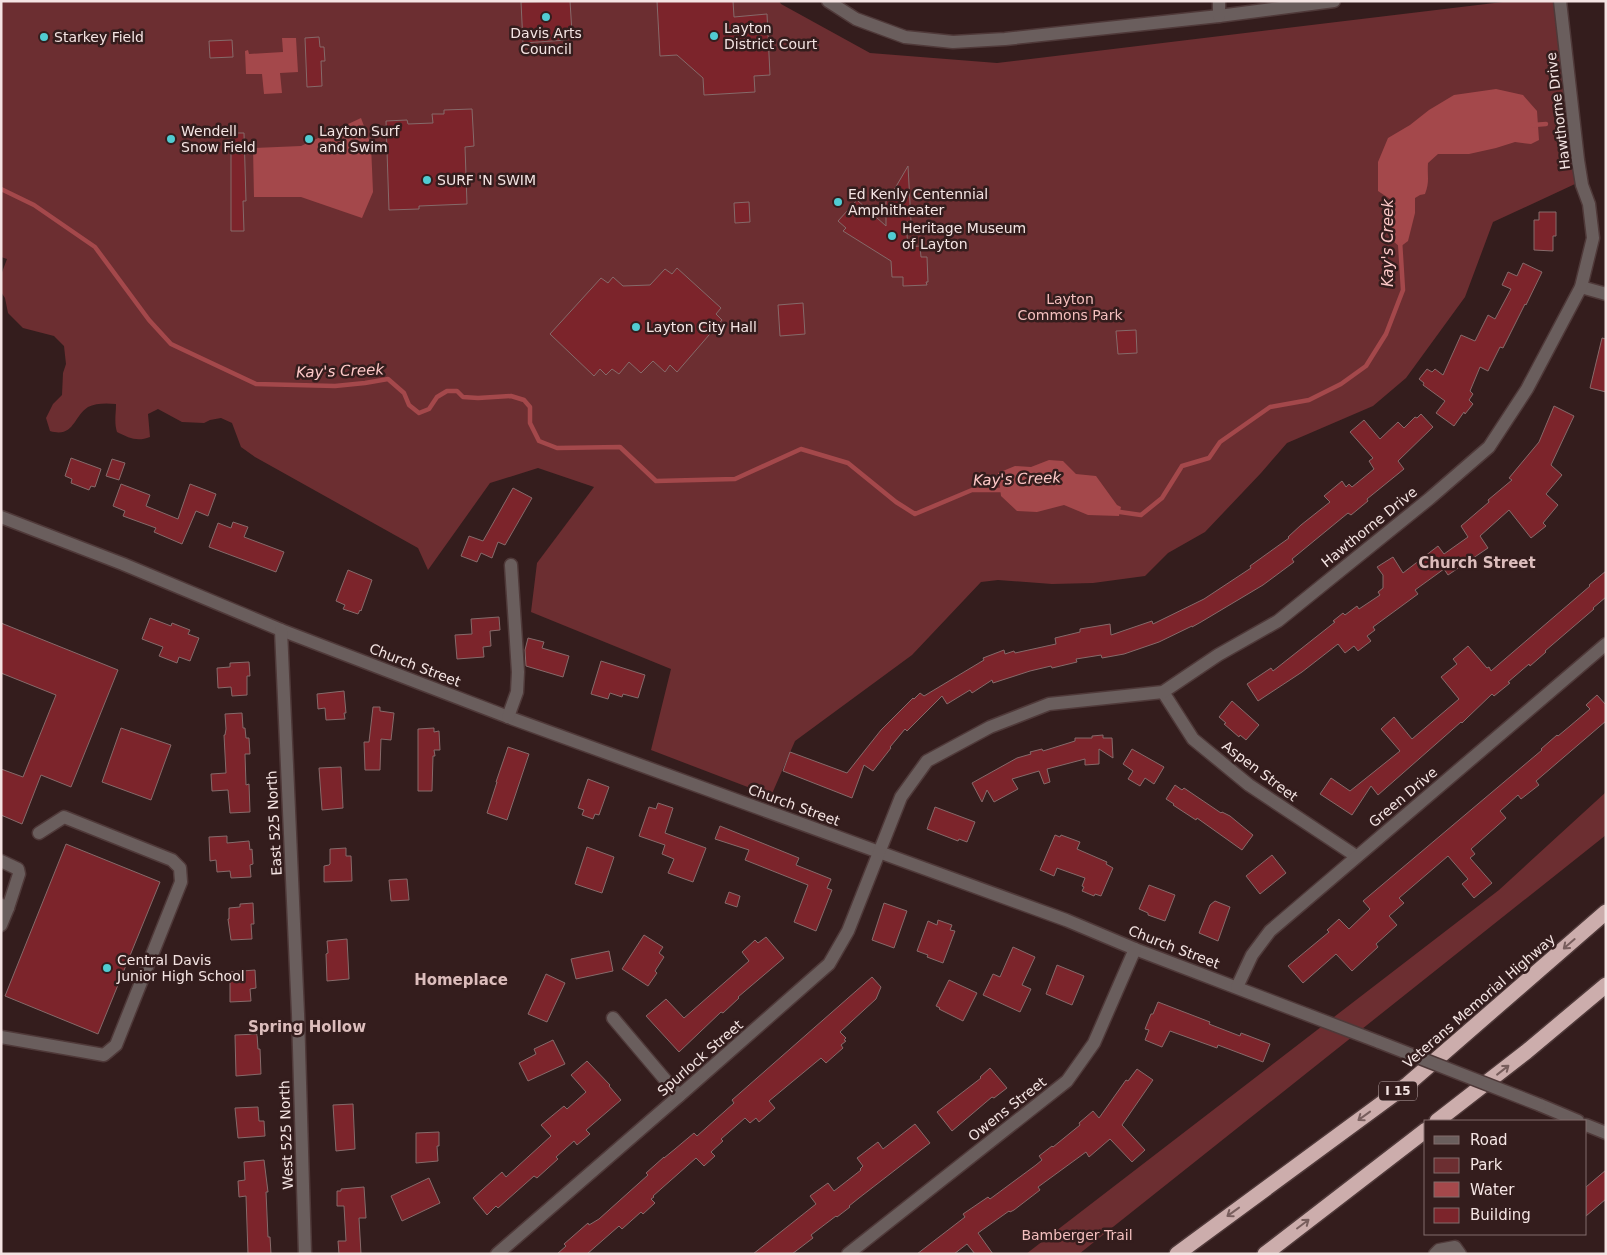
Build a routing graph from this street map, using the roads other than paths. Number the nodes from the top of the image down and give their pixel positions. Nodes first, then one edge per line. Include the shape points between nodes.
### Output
1 (828, 1) edge
2 (1219, 1) edge
3 (1334, 1) edge
4 (1560, 1) edge
5 (1219, 16) junction
6 (1581, 287) junction
7 (1606, 294) edge
8 (1, 517) edge
9 (511, 565) dead end
10 (281, 630) junction
11 (1606, 644) edge
12 (1163, 692) junction
13 (508, 717) junction
14 (39, 833) dead end
15 (879, 852) junction
16 (1356, 856) junction
17 (1, 861) edge
18 (5, 906) edge
19 (1606, 912) edge
20 (1, 925) edge
21 (1135, 949) junction
22 (1606, 985) edge
23 (1237, 987) junction
24 (298, 1014) joint
25 (613, 1018) dead end
26 (1, 1038) edge
27 (679, 1096) junction
28 (1438, 1120) edge
29 (1576, 1120) edge
30 (1587, 1125) edge
31 (1424, 1132) edge
32 (1606, 1133) edge
33 (304, 1254) edge
34 (497, 1254) edge
35 (848, 1254) edge
36 (1177, 1254) edge
37 (1265, 1254) edge
38 (1435, 1254) edge
39 (1460, 1254) edge

1 - 5 street via 856,19 905,37 953,42
2 - 5 street
3 - 5 street
4 - 6 street, Hawthorne Drive via 1578,160 1593,238
6 - 7 street
6 - 12 street, Hawthorne Drive via 1527,390 1489,447 1278,620
8 - 10 street, Church Street
9 - 13 street via 518,672 517,692
10 - 13 street, Church Street
10 - 24 street, East 525 North
11 - 16 street, Green Drive
12 - 15 street, Hawthorne Drive via 1049,704 990,727 927,761 901,796
12 - 16 street, Aspen Street via 1193,739 1249,785
13 - 15 street, Church Street
14 - 26 street via 64,817 172,860 180,868 181,882 116,1045 104,1055
15 - 21 street, Church Street via 1066,920
15 - 27 street, Spurlock Street via 848,931 829,964
16 - 23 street, Green Drive via 1270,931 1252,955
17 - 18 street via 18,869 19,874
18 - 20 street
19 -> 36 highway, Veterans Memorial Highway / I 15 via 1408,1084
21 - 23 street, Church Street
21 - 35 street, Owens Street via 1094,1043 1067,1081
28 -> 22 highway
23 - 29 street, Church Street, bridge
24 - 33 street, West 525 North
25 - 27 street
27 - 34 street, Spurlock Street
30 - 32 street
37 -> 31 highway
38 - 39 street via 1455,1247

